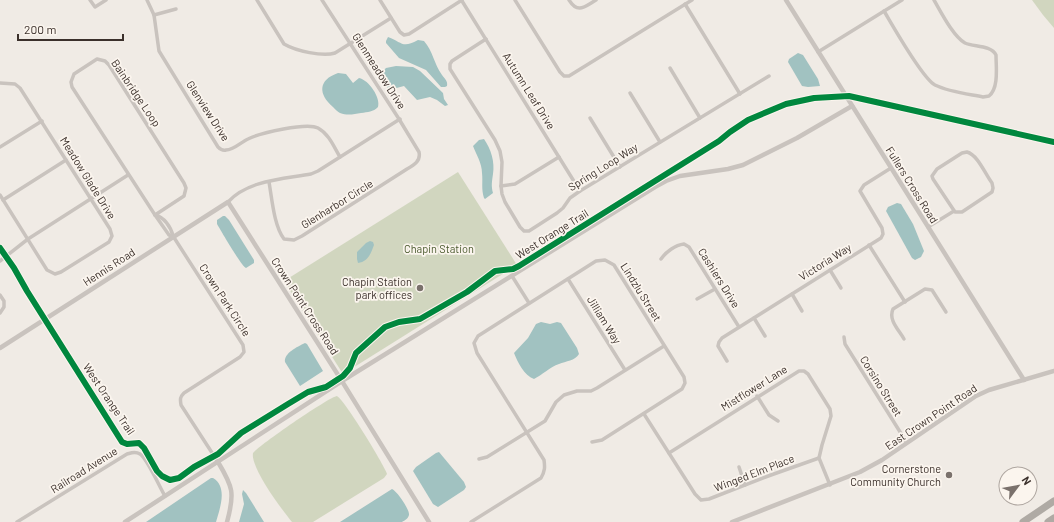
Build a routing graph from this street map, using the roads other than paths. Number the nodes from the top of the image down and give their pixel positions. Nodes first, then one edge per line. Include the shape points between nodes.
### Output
1 (90, 0) edge
2 (106, 0) edge
3 (147, 0) edge
4 (256, 0) edge
5 (322, 0) edge
6 (380, 0) edge
7 (462, 0) edge
8 (515, 0) edge
9 (569, 0) edge
10 (596, 0) edge
11 (692, 0) edge
12 (786, 0) edge
13 (902, 0) edge
14 (934, 0) edge
15 (685, 4) junction
16 (176, 9) dead end
17 (884, 11) junction
18 (154, 15) junction
19 (391, 18) junction
20 (486, 39) junction
21 (350, 44) junction
22 (818, 52) junction
23 (670, 68) dead end
24 (769, 76) dead end
25 (0, 83) edge
26 (630, 93) dead end
27 (740, 94) junction
28 (852, 106) junction
29 (590, 118) dead end
30 (700, 118) junction
31 (400, 120) junction
32 (42, 121) junction
33 (660, 142) junction
34 (0, 148) edge
35 (419, 152) joint
36 (559, 156) junction
37 (340, 158) junction
38 (66, 160) junction
39 (620, 167) junction
40 (891, 168) junction
41 (128, 175) junction
42 (269, 182) junction
43 (501, 186) junction
44 (580, 191) junction
45 (0, 195) edge
46 (91, 199) junction
47 (3, 200) junction
48 (228, 202) junction
49 (954, 211) junction
50 (154, 215) junction
51 (928, 227) junction
52 (173, 236) junction
53 (28, 239) junction
54 (869, 245) junction
55 (660, 259) dead end
56 (0, 261) edge
57 (830, 270) junction
58 (512, 276) junction
59 (568, 279) junction
60 (841, 288) dead end
61 (715, 289) junction
62 (792, 294) junction
63 (0, 295) edge
64 (697, 299) dead end
65 (904, 302) junction
66 (530, 304) junction
67 (802, 311) dead end
68 (946, 312) dead end
69 (0, 313) edge
70 (754, 318) junction
71 (739, 327) junction
72 (765, 336) dead end
73 (844, 337) dead end
74 (904, 339) dead end
75 (664, 346) junction
76 (0, 348) edge
77 (727, 361) dead end
78 (625, 370) junction
79 (1054, 372) edge
80 (1024, 380) junction
81 (342, 381) junction
82 (757, 396) junction
83 (644, 414) junction
84 (778, 421) dead end
85 (527, 432) junction
86 (592, 442) dead end
87 (907, 443) junction
88 (669, 453) junction
89 (819, 458) junction
90 (479, 459) dead end
91 (218, 462) junction
92 (739, 467) dead end
93 (745, 485) junction
94 (830, 485) junction
95 (165, 496) junction
96 (1054, 501) edge
97 (1054, 518) edge
98 (17, 522) edge
99 (125, 522) edge
100 (227, 522) edge
101 (430, 522) edge
102 (471, 522) edge
103 (732, 522) edge
104 (1023, 522) edge
105 (1048, 522) edge

1 - 2 street via 95,7
3 - 18 street, Glenview Drive
4 - 21 street via 284,44 291,48 328,55
5 - 21 street, Glenmeadow Drive
6 - 19 street
7 - 19 street via 409,34 404,35 400,32
7 - 20 street, Autumn Leaf Drive
8 - 15 street via 564,76 570,75
9 - 10 street via 578,9
11 - 15 street
12 - 22 street, Fullers Cross Road
13 - 17 street
14 - 17 street via 959,38 970,45 994,52 996,76 994,89 989,96 983,97 933,84 924,75
15 - 27 street
16 - 18 street
17 - 22 street
18 - 37 street, Glenview Drive via 159,51 218,147 231,149 258,135 312,126 327,135
19 - 21 street
20 - 36 street, Autumn Leaf Drive
20 - 43 street, Spring Loop Way via 452,60 450,69 495,139 502,162
21 - 31 street, Glenmeadow Drive
22 - 28 street, Fullers Cross Road
23 - 30 street
24 - 27 street, Spring Loop Way
25 - 32 street, Meadow Glade Drive via 15,84 20,88
26 - 33 street
27 - 30 street, Spring Loop Way
28 - 40 street, Fullers Cross Road
28 - 58 street via 744,165 680,176 666,181
29 - 39 street
30 - 33 street, Spring Loop Way
31 - 35 street, Glenmeadow Drive
31 - 37 street
32 - 34 street
32 - 38 street, Meadow Glade Drive
33 - 39 street, Spring Loop Way
35 - 42 street, Glenharbor Circle via 415,164 294,240 284,239 281,235
36 - 43 street via 515,184
36 - 44 street, Autumn Leaf Drive
37 - 42 street via 311,174
38 - 46 street, Meadow Glade Drive
38 - 47 street
39 - 44 street, Spring Loop Way
40 - 51 street, Fullers Cross Road
40 - 54 street, Victoria Way via 864,185 860,191 882,228 881,238
41 - 46 street
41 - 50 street, Bainbridge Loop
41 - 50 street, Bainbridge Loop via 72,87 74,74 97,60 106,61 109,65 186,188 184,196
42 - 48 street via 253,185
43 - 44 street, Spring Loop Way via 505,202 524,231 529,231 557,213
45 - 47 street, Meadow Glade Drive
46 - 53 street
46 - 53 street, Meadow Glade Drive via 112,236 109,242 62,272 55,274 47,270
47 - 53 street, Meadow Glade Drive
48 - 52 street, Hennis Road
48 - 81 street, Crown Point Cross Road
49 - 49 street via 932,176 937,169 962,153 971,153 992,184 992,192 962,212
49 - 51 street
50 - 52 street, Bainbridge Loop via 165,221
51 - 80 street, Fullers Cross Road
52 - 76 street, Hennis Road
52 - 91 street, Crown Park Circle via 243,345 244,352 240,357 184,393 180,400
53 - 56 street
54 - 57 street, Victoria Way
54 - 65 street
55 - 61 street, Cashiers Drive via 680,244 684,244
57 - 60 street
57 - 62 street, Victoria Way
58 - 66 street
58 - 81 street
59 - 66 street, Lindzlu Street
59 - 75 street, Lindzlu Street via 596,261 605,260 614,265
59 - 78 street, Jilliam Way
61 - 64 street
61 - 71 street, Cashiers Drive
62 - 67 street
62 - 70 street, Victoria Way
63 - 69 street via 4,301
65 - 68 street via 929,289
65 - 74 street via 893,309 891,318
66 - 85 street, Lindzlu Street via 478,336 474,344 477,353
70 - 71 street, Victoria Way
70 - 72 street
71 - 77 street, Victoria Way via 719,342 718,346
73 - 87 street, Corsino Street via 845,344
75 - 78 street
75 - 83 street, Lindzlu Street via 684,376 685,382 682,389
78 - 85 street via 591,391 577,391 564,395 556,402 545,421
79 - 80 street, East Crown Point Road
80 - 87 street, East Crown Point Road via 976,396
81 - 91 street
81 - 101 street, Crown Point Cross Road
82 - 84 street via 769,415
82 - 88 street, Mistflower Lane
82 - 89 street, Mistflower Lane via 799,371 804,370 808,374 830,409 831,416
83 - 86 street, Lindzlu Street via 602,440
83 - 88 street, Winged Elm Place
85 - 90 street via 487,457
85 - 102 street via 544,460 546,467 541,478
87 - 94 street, East Crown Point Road via 875,465
88 - 93 street, Winged Elm Place via 694,494 702,500
89 - 93 street, Winged Elm Place
89 - 94 street
91 - 95 street
91 - 100 street, Crown Park Circle via 232,488
92 - 93 street
94 - 103 street, East Crown Point Road
95 - 98 street, Railroad Avenue via 145,460 134,452
95 - 99 street
96 - 104 highway
97 - 105 highway

